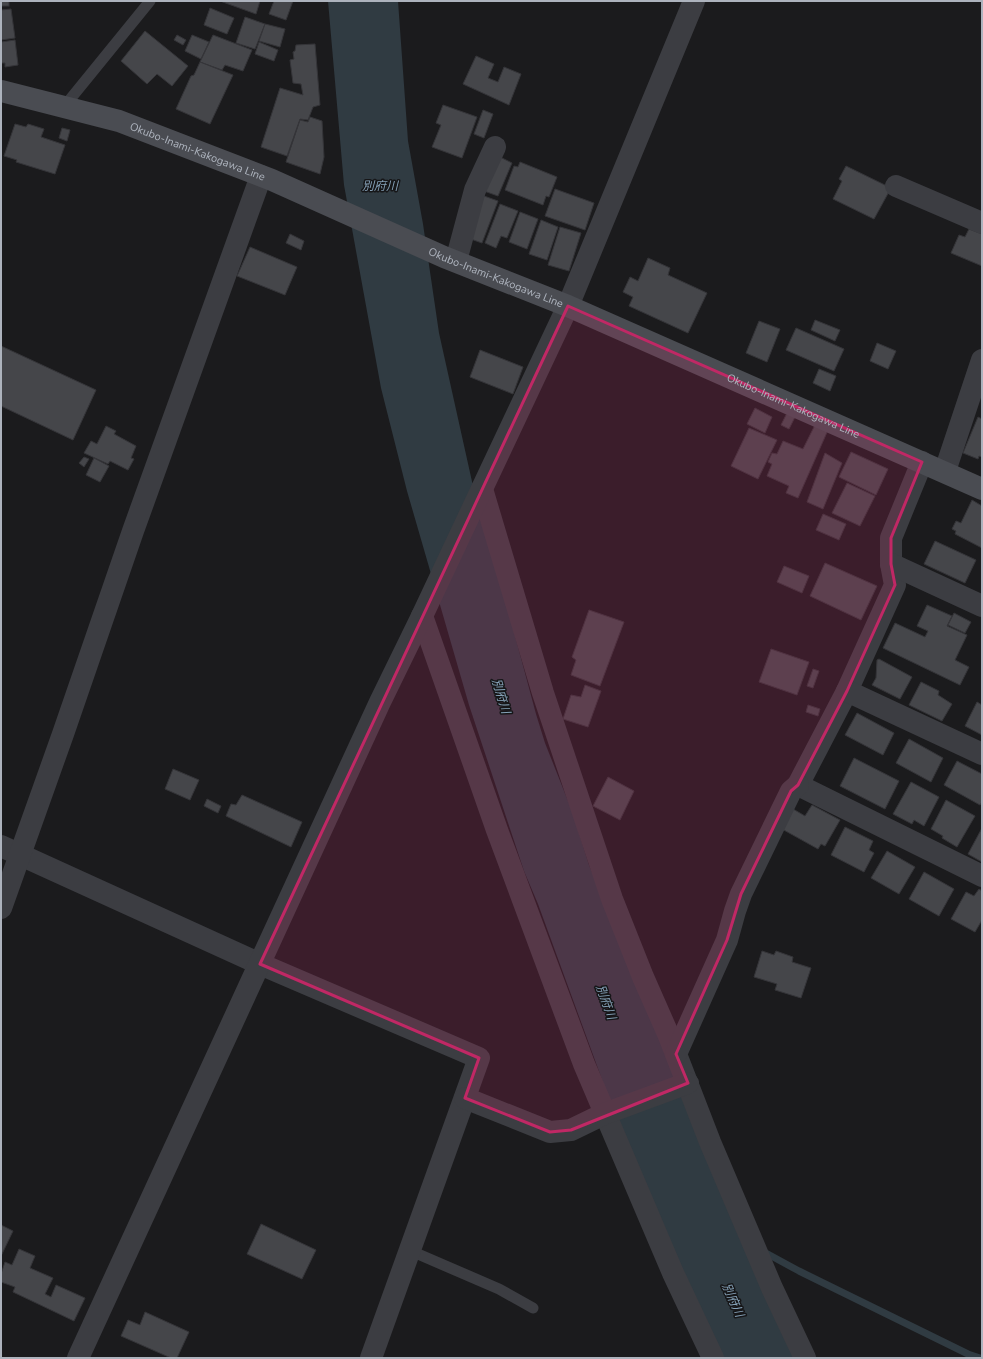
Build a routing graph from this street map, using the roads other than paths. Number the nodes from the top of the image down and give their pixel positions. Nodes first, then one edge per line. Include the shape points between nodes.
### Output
1 (150, 1) edge
2 (694, 1) edge
3 (1, 91) edge
4 (63, 108) junction
5 (495, 147) dead end
6 (261, 176) junction
7 (896, 186) dead end
8 (982, 223) edge
9 (450, 259) junction
10 (568, 306) junction
11 (982, 360) edge
12 (922, 462) junction
13 (945, 472) junction
14 (982, 489) edge
15 (479, 495) junction
16 (891, 564) junction
17 (982, 606) edge
18 (424, 612) junction
19 (847, 691) junction
20 (982, 754) edge
21 (798, 785) junction
22 (10, 850) edge
23 (982, 876) edge
24 (1, 908) edge
25 (260, 964) junction
26 (676, 1054) junction
27 (688, 1082) junction
28 (464, 1098) junction
29 (604, 1114) junction
30 (411, 1250) junction
31 (533, 1308) dead end
32 (78, 1358) edge
33 (371, 1358) edge
34 (713, 1358) edge
35 (805, 1358) edge

1 - 4 lane
2 - 10 street
3 - 4 main road, Okubo-Inami-Kakogawa Line
4 - 6 main road, Okubo-Inami-Kakogawa Line via 119,121
5 - 9 street via 475,190
6 - 9 main road, Okubo-Inami-Kakogawa Line
6 - 22 street via 63,734
7 - 8 street
9 - 10 main road, Okubo-Inami-Kakogawa Line
10 - 12 main road, Okubo-Inami-Kakogawa Line
10 - 15 street
11 - 13 street
12 - 13 main road, Okubo-Inami-Kakogawa Line
12 - 16 street via 891,538
13 - 14 main road, Okubo-Inami-Kakogawa Line
15 - 18 street
15 - 26 street via 612,899 642,977
16 - 17 street
16 - 19 street via 895,585
18 - 25 street
18 - 29 street via 544,958
19 - 20 street
19 - 21 street
21 - 23 street
21 - 26 street via 791,791 741,894 727,940
22 - 24 street
22 - 25 street
25 - 28 street via 479,1058
25 - 32 street
26 - 27 street
27 - 29 street
27 - 35 street via 710,1142 772,1288
28 - 29 street via 550,1132 571,1130
28 - 30 street
29 - 34 street
30 - 31 lane via 499,1289
30 - 33 street

